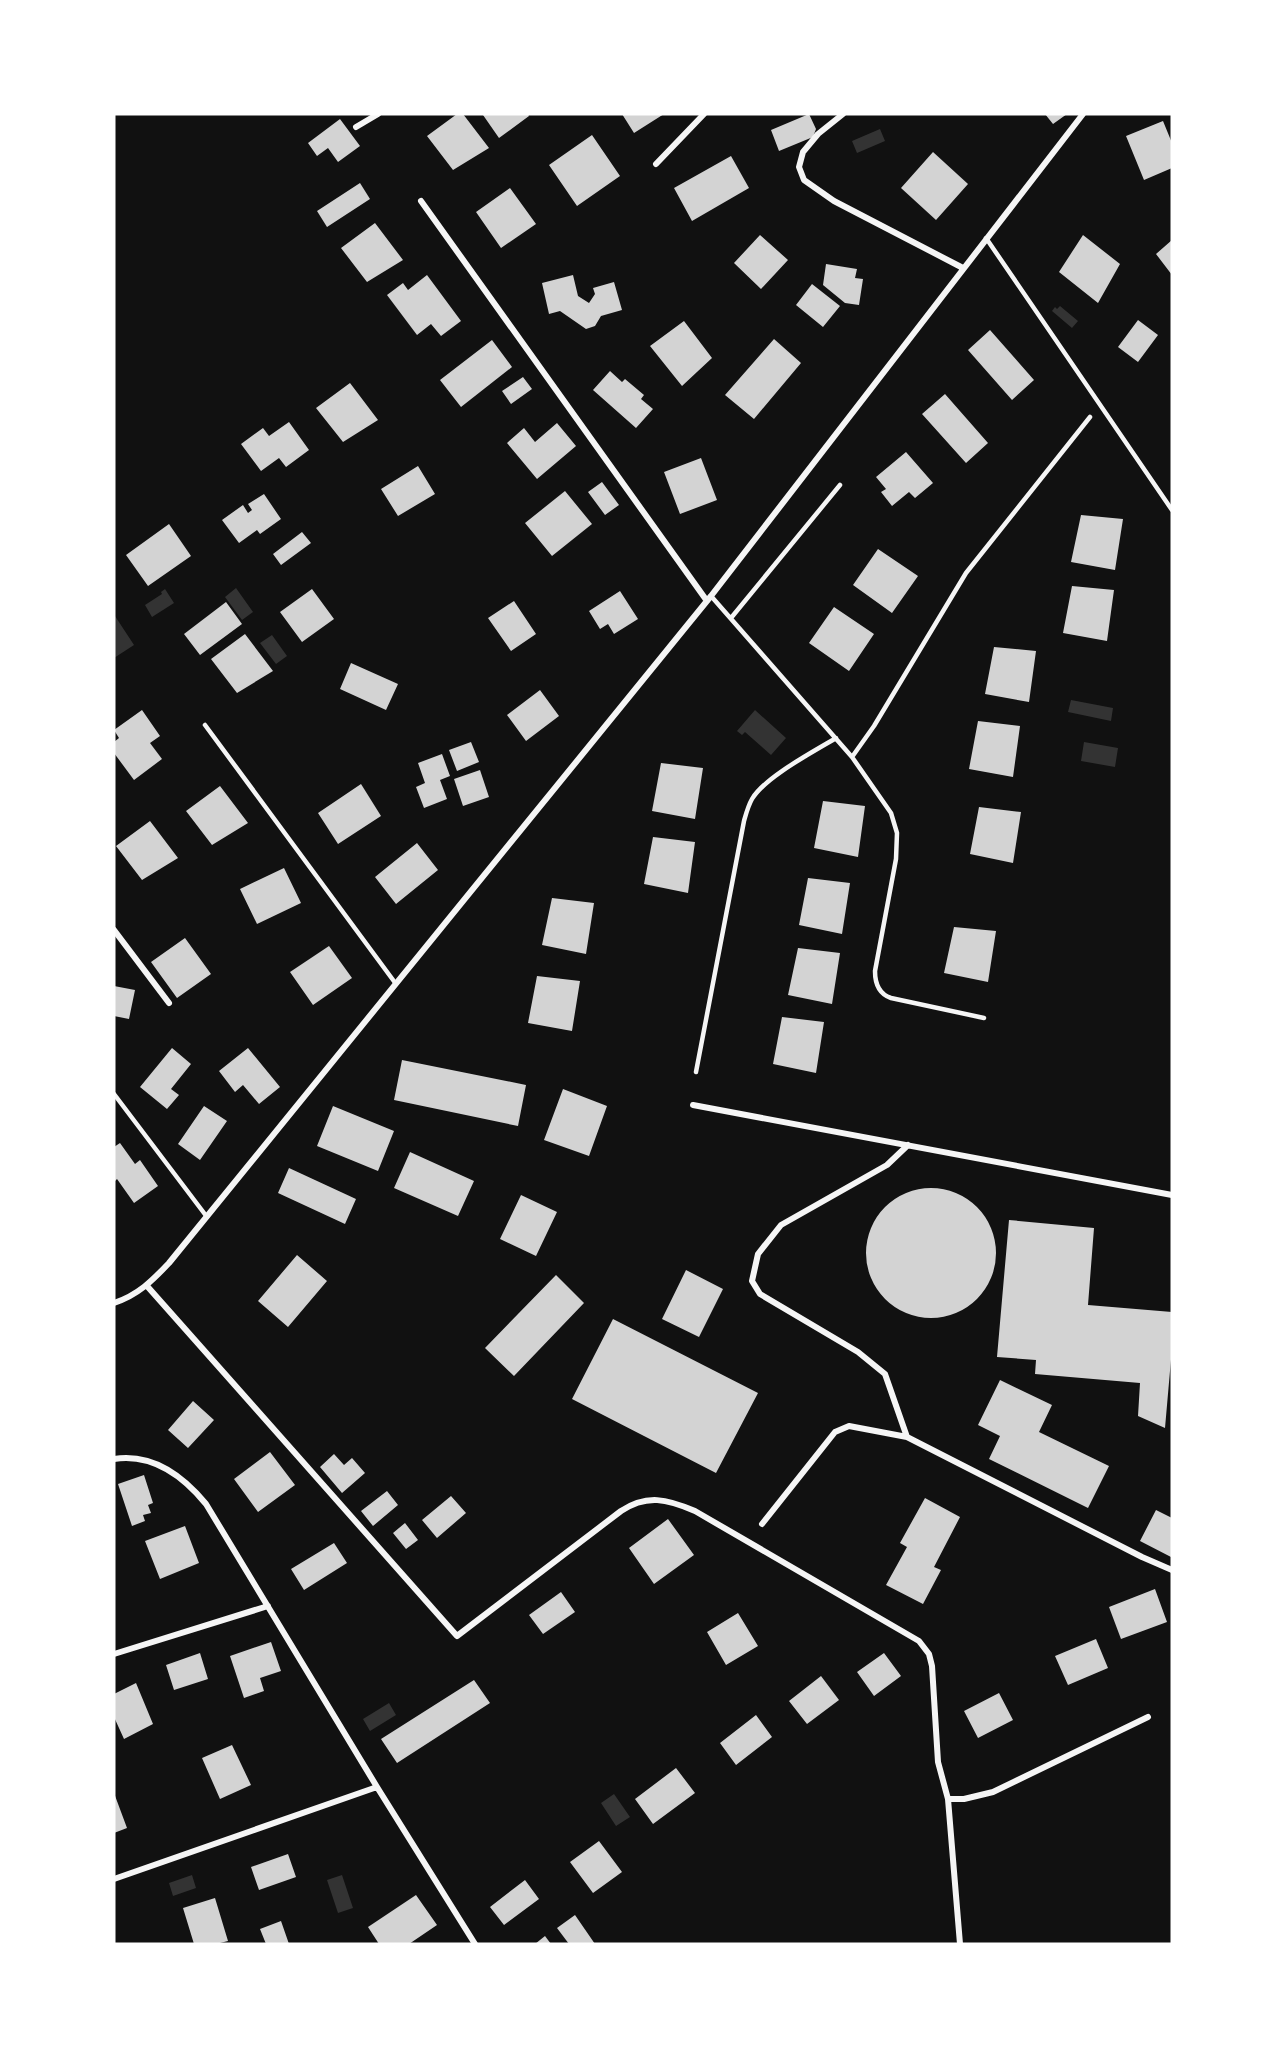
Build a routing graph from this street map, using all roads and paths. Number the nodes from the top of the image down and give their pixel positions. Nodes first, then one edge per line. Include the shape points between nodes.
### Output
1 (378, 114) edge
2 (704, 114) edge
3 (843, 114) edge
4 (1083, 114) edge
5 (356, 127) dead end
6 (656, 164) dead end
7 (421, 201) dead end
8 (986, 238) junction
9 (963, 268) junction
10 (1090, 417) dead end
11 (840, 485) dead end
12 (1172, 510) edge
13 (709, 598) junction
14 (730, 618) junction
15 (205, 725) dead end
16 (836, 738) junction
17 (852, 757) junction
18 (114, 930) edge
19 (396, 984) junction
20 (169, 1003) dead end
21 (984, 1018) dead end
22 (696, 1072) dead end
23 (114, 1094) edge
24 (693, 1105) dead end
25 (908, 1145) junction
26 (1172, 1195) edge
27 (207, 1217) junction
28 (147, 1286) junction
29 (114, 1304) edge
30 (907, 1437) junction
31 (114, 1459) edge
32 (762, 1524) dead end
33 (1172, 1570) edge
34 (268, 1606) junction
35 (114, 1654) edge
36 (1148, 1717) dead end
37 (377, 1787) junction
38 (948, 1799) junction
39 (114, 1880) edge
40 (475, 1944) edge
41 (960, 1944) edge

1 - 5 street
2 - 6 street
3 - 9 street via 803,152 799,167 804,180 834,201
4 - 8 street
7 - 13 street
8 - 9 street
8 - 12 lane
9 - 13 street
10 - 17 lane via 966,573
11 - 14 lane
13 - 14 lane
13 - 19 street
14 - 16 lane
15 - 19 lane
16 - 17 lane
16 - 22 lane via 769,782 749,805
17 - 21 lane via 891,813 897,833 894,874 875,971 879,990 891,998
18 - 20 street
19 - 27 street
23 - 27 lane
24 - 25 street
25 - 26 street
25 - 30 street via 887,1165 781,1225 758,1254 752,1281 760,1294 858,1352 885,1374
27 - 28 street
28 - 29 street
28 - 38 street via 457,1636 628,1506 656,1500 682,1506 924,1646 932,1666 938,1762
30 - 32 street via 849,1426 835,1432
30 - 33 street
31 - 34 street via 149,1461 165,1467 193,1488
34 - 35 street
34 - 37 street
36 - 38 street via 993,1792
37 - 39 street
37 - 40 street
38 - 41 street

